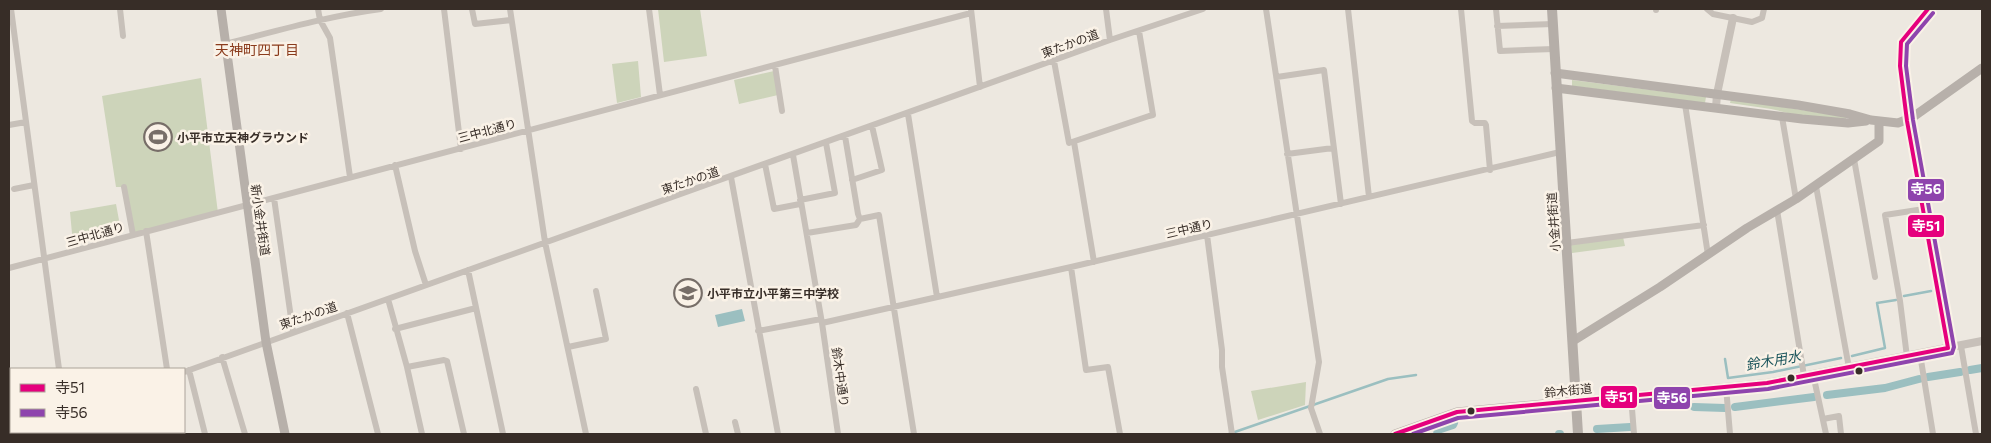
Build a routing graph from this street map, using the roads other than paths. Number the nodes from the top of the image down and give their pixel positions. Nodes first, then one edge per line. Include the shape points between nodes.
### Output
1 (11, 9) edge
2 (120, 9) edge
3 (221, 9) edge
4 (318, 9) edge
5 (381, 9) edge
6 (444, 9) edge
7 (472, 9) edge
8 (510, 9) edge
9 (649, 9) edge
10 (1106, 9) edge
11 (1203, 9) edge
12 (1266, 9) edge
13 (1348, 9) edge
14 (1462, 9) edge
15 (1496, 9) edge
16 (1552, 9) edge
17 (1707, 9) edge
18 (1764, 9) edge
19 (1928, 9) edge
20 (971, 11) edge
21 (1733, 18) junction
22 (320, 20) junction
23 (511, 20) junction
24 (11, 22) edge
25 (1553, 24) junction
26 (1497, 26) junction
27 (1139, 30) junction
28 (123, 36) dead end
29 (1110, 40) junction
30 (225, 44) junction
31 (1554, 49) junction
32 (1054, 61) junction
33 (775, 66) junction
34 (1982, 68) edge
35 (1555, 73) junction
36 (1277, 77) junction
37 (980, 87) junction
38 (1556, 88) junction
39 (1717, 94) junction
40 (660, 95) junction
41 (1685, 104) junction
42 (1716, 108) junction
43 (782, 111) dead end
44 (908, 114) junction
45 (1782, 117) junction
46 (1875, 121) junction
47 (1906, 121) junction
48 (26, 122) junction
49 (9, 124) edge
50 (872, 126) junction
51 (528, 131) junction
52 (845, 136) junction
53 (1074, 142) junction
54 (826, 143) junction
55 (1334, 148) junction
56 (461, 149) junction
57 (1560, 152) junction
58 (1287, 154) junction
59 (793, 155) junction
60 (1854, 159) junction
61 (765, 164) junction
62 (395, 166) junction
63 (1490, 170) junction
64 (350, 177) junction
65 (732, 177) junction
66 (852, 180) junction
67 (34, 185) junction
68 (1816, 186) junction
69 (124, 187) dead end
70 (14, 189) dead end
71 (1368, 197) junction
72 (274, 198) junction
73 (1796, 199) junction
74 (800, 202) junction
75 (1341, 204) junction
76 (246, 205) junction
77 (1924, 209) junction
78 (1777, 210) junction
79 (1297, 214) junction
80 (860, 219) junction
81 (1704, 225) junction
82 (146, 231) junction
83 (806, 234) junction
84 (133, 235) junction
85 (1207, 235) junction
86 (545, 242) junction
87 (1567, 243) junction
88 (1708, 255) junction
89 (43, 260) junction
90 (1094, 262) junction
91 (1071, 267) junction
92 (9, 268) edge
93 (468, 270) junction
94 (1875, 278) dead end
95 (426, 285) junction
96 (596, 291) dead end
97 (937, 297) junction
98 (388, 299) junction
99 (894, 307) junction
100 (476, 308) junction
101 (347, 313) junction
102 (821, 321) junction
103 (395, 329) junction
104 (758, 331) junction
105 (293, 332) junction
106 (1573, 341) junction
107 (1982, 341) edge
108 (266, 342) junction
109 (1961, 346) junction
110 (568, 347) junction
111 (1948, 348) junction
112 (1920, 354) junction
113 (222, 357) junction
114 (1907, 357) junction
115 (406, 367) junction
116 (59, 368) edge
117 (167, 368) edge
118 (1849, 368) junction
119 (1803, 369) junction
120 (187, 371) edge
121 (1813, 374) junction
122 (1726, 388) junction
123 (696, 390) dead end
124 (1631, 396) junction
125 (1576, 401) junction
126 (1822, 419) junction
127 (735, 422) dead end
128 (205, 434) edge
129 (245, 434) edge
130 (285, 434) edge
131 (378, 434) edge
132 (422, 434) edge
133 (464, 434) edge
134 (503, 434) edge
135 (586, 434) edge
136 (706, 434) edge
137 (738, 434) edge
138 (778, 434) edge
139 (838, 434) edge
140 (914, 434) edge
141 (1120, 434) edge
142 (1232, 434) edge
143 (1320, 434) edge
144 (1395, 434) edge
145 (1578, 434) edge
146 (1634, 434) edge
147 (1730, 434) edge
148 (1826, 434) edge
149 (1841, 434) edge
150 (1933, 434) edge
151 (1976, 434) edge

1 - 24 street
2 - 28 street
3 - 30 main road, 新小金井街道
4 - 22 street
5 - 22 street
6 - 56 street
7 - 23 street via 475,24
8 - 23 street
9 - 40 street
10 - 29 street
11 - 27 street, 東たかの道
12 - 36 street
13 - 71 street
14 - 63 street via 1472,121 1486,125
15 - 26 street
16 - 25 main road, 小金井街道
17 - 21 street via 1713,14
18 - 21 street via 1762,18 1756,22
19 - 47 street via 1900,46
20 - 33 street, 三中北通り
20 - 37 street
21 - 39 street
22 - 30 street
22 - 64 street via 330,38
23 - 51 street
24 - 48 street
25 - 26 street
25 - 31 main road, 小金井街道
26 - 31 street via 1500,51
27 - 29 street, 東たかの道
27 - 53 street via 1153,114
29 - 32 street, 東たかの道
30 - 76 main road, 新小金井街道
31 - 35 main road, 小金井街道
32 - 37 street, 東たかの道
32 - 53 street via 1069,143
33 - 40 street, 三中北通り
33 - 43 street
34 - 47 main road
35 - 38 main road, 小金井街道
35 - 39 main road
36 - 55 street via 1324,70
36 - 58 street
37 - 44 street, 東たかの道
38 - 41 main road
38 - 57 main road, 小金井街道
39 - 42 street
39 - 46 main road via 1798,105
40 - 51 street, 三中北通り
41 - 42 main road
41 - 81 street
42 - 45 main road
44 - 50 street, 東たかの道
44 - 97 street
45 - 46 main road via 1848,123
45 - 73 street
46 - 47 main road
46 - 60 main road via 1879,141
47 - 77 street
48 - 49 street
48 - 67 street
50 - 52 street, 東たかの道
50 - 66 street via 882,170
51 - 56 street, 三中北通り
51 - 86 street
52 - 54 street, 東たかの道
52 - 66 street
53 - 90 street
54 - 59 street, 東たかの道
54 - 74 street via 835,193
55 - 58 street
55 - 75 street
56 - 62 street, 三中北通り
57 - 63 street, 三中通り
57 - 87 main road, 小金井街道
58 - 79 street
59 - 61 street, 東たかの道
59 - 74 street, 鈴木中通り
60 - 68 main road
60 - 94 street
61 - 65 street, 東たかの道
61 - 74 street via 774,209
62 - 64 street, 三中北通り
62 - 95 street
63 - 71 street, 三中通り
64 - 72 street, 三中北通り
65 - 86 street, 東たかの道
65 - 104 street
66 - 80 street
67 - 70 street
67 - 89 street
68 - 73 main road
68 - 118 street
69 - 84 street
71 - 75 street, 三中通り
72 - 76 street, 三中北通り
72 - 105 street
73 - 78 main road
74 - 83 street, 鈴木中通り
75 - 79 street, 三中通り
76 - 82 street, 三中北通り
76 - 108 main road, 新小金井街道
77 - 111 street
77 - 114 street via 1884,215
78 - 88 main road
78 - 119 street
79 - 85 street, 三中通り
79 - 143 street via 1319,362 1310,408
80 - 83 street via 856,225
80 - 99 street via 879,215
81 - 87 street
81 - 88 street
82 - 84 street, 三中北通り
82 - 117 street
83 - 102 street, 鈴木中通り
84 - 89 street, 三中北通り
85 - 90 street, 三中通り
85 - 142 street
86 - 93 street, 東たかの道
86 - 110 street
87 - 106 main road, 小金井街道
88 - 106 main road
89 - 92 street, 三中北通り
89 - 116 street
90 - 91 street, 三中通り
91 - 97 street, 三中通り
91 - 141 street via 1086,370 1108,367
93 - 95 street, 東たかの道
93 - 100 street
95 - 98 street, 東たかの道
96 - 110 street via 606,339
97 - 99 street, 三中通り
98 - 101 street, 東たかの道
98 - 103 street
99 - 102 street, 三中通り
99 - 140 street
100 - 103 street
100 - 134 street
101 - 105 street, 東たかの道
101 - 131 street
102 - 104 street, 三中通り
102 - 139 street, 鈴木中通り
103 - 115 street
104 - 138 street
105 - 108 street, 東たかの道
106 - 125 main road, 小金井街道
107 - 109 street, 鈴木街道
108 - 113 street, 東たかの道
108 - 130 main road, 新小金井街道
109 - 111 street, 鈴木街道
109 - 151 street
110 - 135 street
111 - 112 street, 鈴木街道
112 - 114 street, 鈴木街道
112 - 150 street
113 - 120 street, 東たかの道
113 - 129 street
114 - 118 street, 鈴木街道
115 - 132 street
115 - 133 street via 447,361
118 - 121 street, 鈴木街道
119 - 121 street, 鈴木街道
119 - 122 street, 鈴木街道 via 1767,384
120 - 128 street
121 - 126 street
122 - 124 street, 鈴木街道
122 - 147 street
123 - 136 street
124 - 125 street, 鈴木街道
124 - 146 street
125 - 144 main road, 鈴木街道 via 1457,412
125 - 145 main road, 小金井街道
126 - 148 street
126 - 149 street via 1839,416
127 - 137 street

